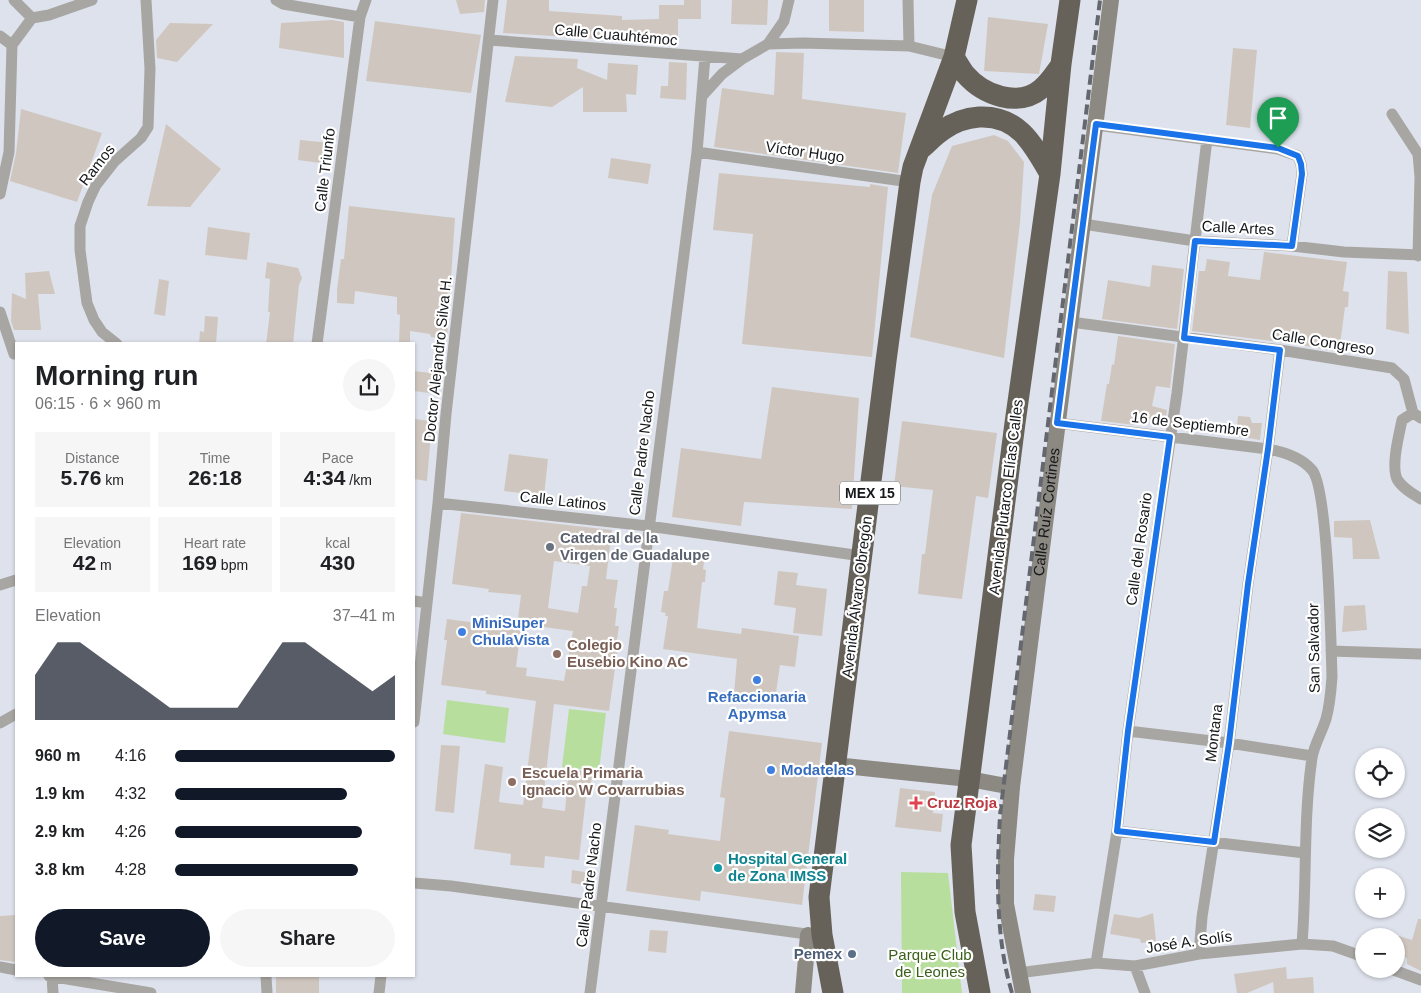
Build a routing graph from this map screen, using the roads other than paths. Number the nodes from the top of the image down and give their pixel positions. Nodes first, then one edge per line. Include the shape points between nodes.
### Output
1 (14, 0) edge
2 (92, 0) edge
3 (146, 0) edge
4 (276, 0) edge
5 (366, 0) edge
6 (493, 0) edge
7 (789, 0) edge
8 (908, 0) edge
9 (968, 0) edge
10 (1070, 0) edge
11 (1111, 0) edge
12 (360, 17) junction
13 (32, 18) junction
14 (0, 36) edge
15 (489, 40) junction
16 (768, 44) junction
17 (12, 45) junction
18 (909, 46) junction
19 (706, 57) junction
20 (954, 57) junction
21 (742, 59) junction
22 (1061, 64) junction
23 (703, 96) junction
24 (1004, 97) junction
25 (1392, 114) dead end
26 (999, 118) junction
27 (1096, 124) junction
28 (1207, 139) junction
29 (919, 151) junction
30 (697, 152) junction
31 (1050, 174) junction
32 (910, 182) junction
33 (0, 194) edge
34 (1083, 224) junction
35 (1195, 241) junction
36 (1292, 246) junction
37 (1419, 256) edge
38 (0, 312) edge
39 (1071, 322) junction
40 (1184, 338) junction
41 (114, 342) edge
42 (317, 342) edge
43 (1280, 350) junction
44 (14, 354) dead end
45 (1417, 415) edge
46 (1057, 423) junction
47 (1170, 437) junction
48 (1268, 449) junction
49 (1313, 471) joint
50 (1421, 499) edge
51 (438, 503) junction
52 (648, 526) junction
53 (862, 556) junction
54 (15, 580) edge
55 (0, 585) edge
56 (415, 601) edge
57 (427, 603) junction
58 (1331, 651) junction
59 (1421, 654) edge
60 (415, 713) edge
61 (15, 715) edge
62 (0, 723) edge
63 (1128, 731) junction
64 (1229, 743) junction
65 (1312, 756) junction
66 (835, 765) junction
67 (969, 780) junction
68 (1012, 787) junction
69 (1117, 831) junction
70 (1214, 842) junction
71 (1305, 853) junction
72 (415, 884) edge
73 (602, 907) junction
74 (815, 935) junction
75 (1302, 944) junction
76 (1199, 954) junction
77 (1355, 954) edge
78 (1096, 963) junction
79 (1135, 966) junction
80 (0, 967) edge
81 (15, 970) edge
82 (1018, 973) junction
83 (1405, 974) edge
84 (51, 977) edge
85 (57, 977) edge
86 (266, 977) edge
87 (381, 977) edge
88 (1421, 980) edge
89 (53, 993) edge
90 (151, 993) edge
91 (267, 993) edge
92 (379, 993) edge
93 (590, 993) edge
94 (803, 993) edge
95 (833, 993) edge
96 (980, 993) edge
97 (1023, 993) edge
98 (1145, 993) edge

1 - 13 street
2 - 13 street
3 - 41 street, Ramos via 150,69 148,127 142,138 114,162 96,185 80,226 87,303 102,332
4 - 12 street via 283,4
5 - 12 street, Calle Triunfo
6 - 15 street, Doctor Alejandro Silva H.
7 - 16 street via 784,21
8 - 18 street
9 - 20 highway, Avenida Álvaro Obregón / MEX 15
10 - 22 highway, Avenida Plutarco Elías Calles
11 - 27 street, Calle Ruíz Cortines
12 - 42 street, Calle Triunfo
13 - 17 street
14 - 17 street
15 - 19 street, Calle Cuauhtémoc
15 - 51 street, Doctor Alejandro Silva H.
16 - 18 street
16 - 21 street
17 - 33 street via 9,152
18 - 20 street
19 - 21 street, Calle Cuauhtémoc
19 - 23 street, Calle Padre Nacho
20 - 24 highway via 975,84
20 - 29 highway, Avenida Álvaro Obregón / MEX 15
21 - 23 street via 722,74
22 - 24 highway via 1040,90 1029,96
22 - 31 highway, Avenida Plutarco Elías Calles
23 - 30 street, Calle Padre Nacho
24 - 26 highway
25 - 37 street via 1418,154
26 - 29 highway via 972,117 957,121
26 - 31 highway via 1018,128 1028,138
27 - 28 street
27 - 34 street, Calle Ruíz Cortines
28 - 35 street, Calle del Rosario
28 - 36 street via 1278,148 1298,156 1302,174
29 - 32 highway, Avenida Álvaro Obregón / MEX 15
30 - 32 street, Víctor Hugo
30 - 52 street, Calle Padre Nacho
31 - 67 highway, Avenida Plutarco Elías Calles
32 - 53 highway, Avenida Álvaro Obregón / MEX 15
34 - 35 street, Calle Artes
34 - 39 street, Calle Ruíz Cortines
35 - 36 street, Calle Artes
35 - 40 street, Calle del Rosario
36 - 37 street, Calle Artes
38 - 44 street
39 - 40 street, Calle Congreso
39 - 46 street, Calle Ruíz Cortines
40 - 43 street, Calle Congreso
40 - 47 street, Calle del Rosario
43 - 45 street, Calle Congreso via 1392,368 1404,379
43 - 48 street, Montana
45 - 50 street via 1402,420 1395,459 1397,478
46 - 47 street, 16 de Septiembre
46 - 68 street, Calle Ruíz Cortines
47 - 48 street, 16 de Septiembre
47 - 63 street, Calle del Rosario
48 - 49 street, 16 de Septiembre via 1301,460
48 - 64 street, Montana
49 - 58 street, San Salvador via 1320,487
51 - 52 street, Calle Latinos
51 - 57 street, Doctor Alejandro Silva H.
52 - 53 street, Calle Latinos
52 - 73 street, Calle Padre Nacho
53 - 66 highway, Avenida Álvaro Obregón / MEX 15
54 - 55 street
56 - 57 street
57 - 60 street, Doctor Alejandro Silva H.
58 - 59 street
58 - 65 street, San Salvador via 1331,697
61 - 62 street
63 - 64 street
63 - 69 street, Calle del Rosario
64 - 65 street
64 - 70 street, Montana
65 - 71 street, San Salvador
66 - 67 street
66 - 74 highway, Avenida Álvaro Obregón / MEX 15
67 - 68 street
67 - 96 highway, Avenida Plutarco Elías Calles via 961,846 965,912
68 - 82 street, Calle Ruíz Cortines via 1006,904
69 - 70 street
69 - 78 street, Calle del Rosario
70 - 71 street
70 - 76 street, Montana
71 - 75 street, San Salvador
72 - 73 street
73 - 74 street
73 - 93 street, Calle Padre Nacho
74 - 94 street
74 - 95 highway, Avenida Álvaro Obregón / MEX 15
75 - 76 street, José A. Solís
75 - 77 street, José A. Solís via 1334,946
76 - 79 street, José A. Solís
78 - 79 street, José A. Solís
78 - 82 street, José A. Solís
79 - 98 street
80 - 81 street
82 - 97 street, Calle Ruíz Cortines
83 - 88 street
84 - 89 street
85 - 90 street
86 - 91 street
87 - 92 street

